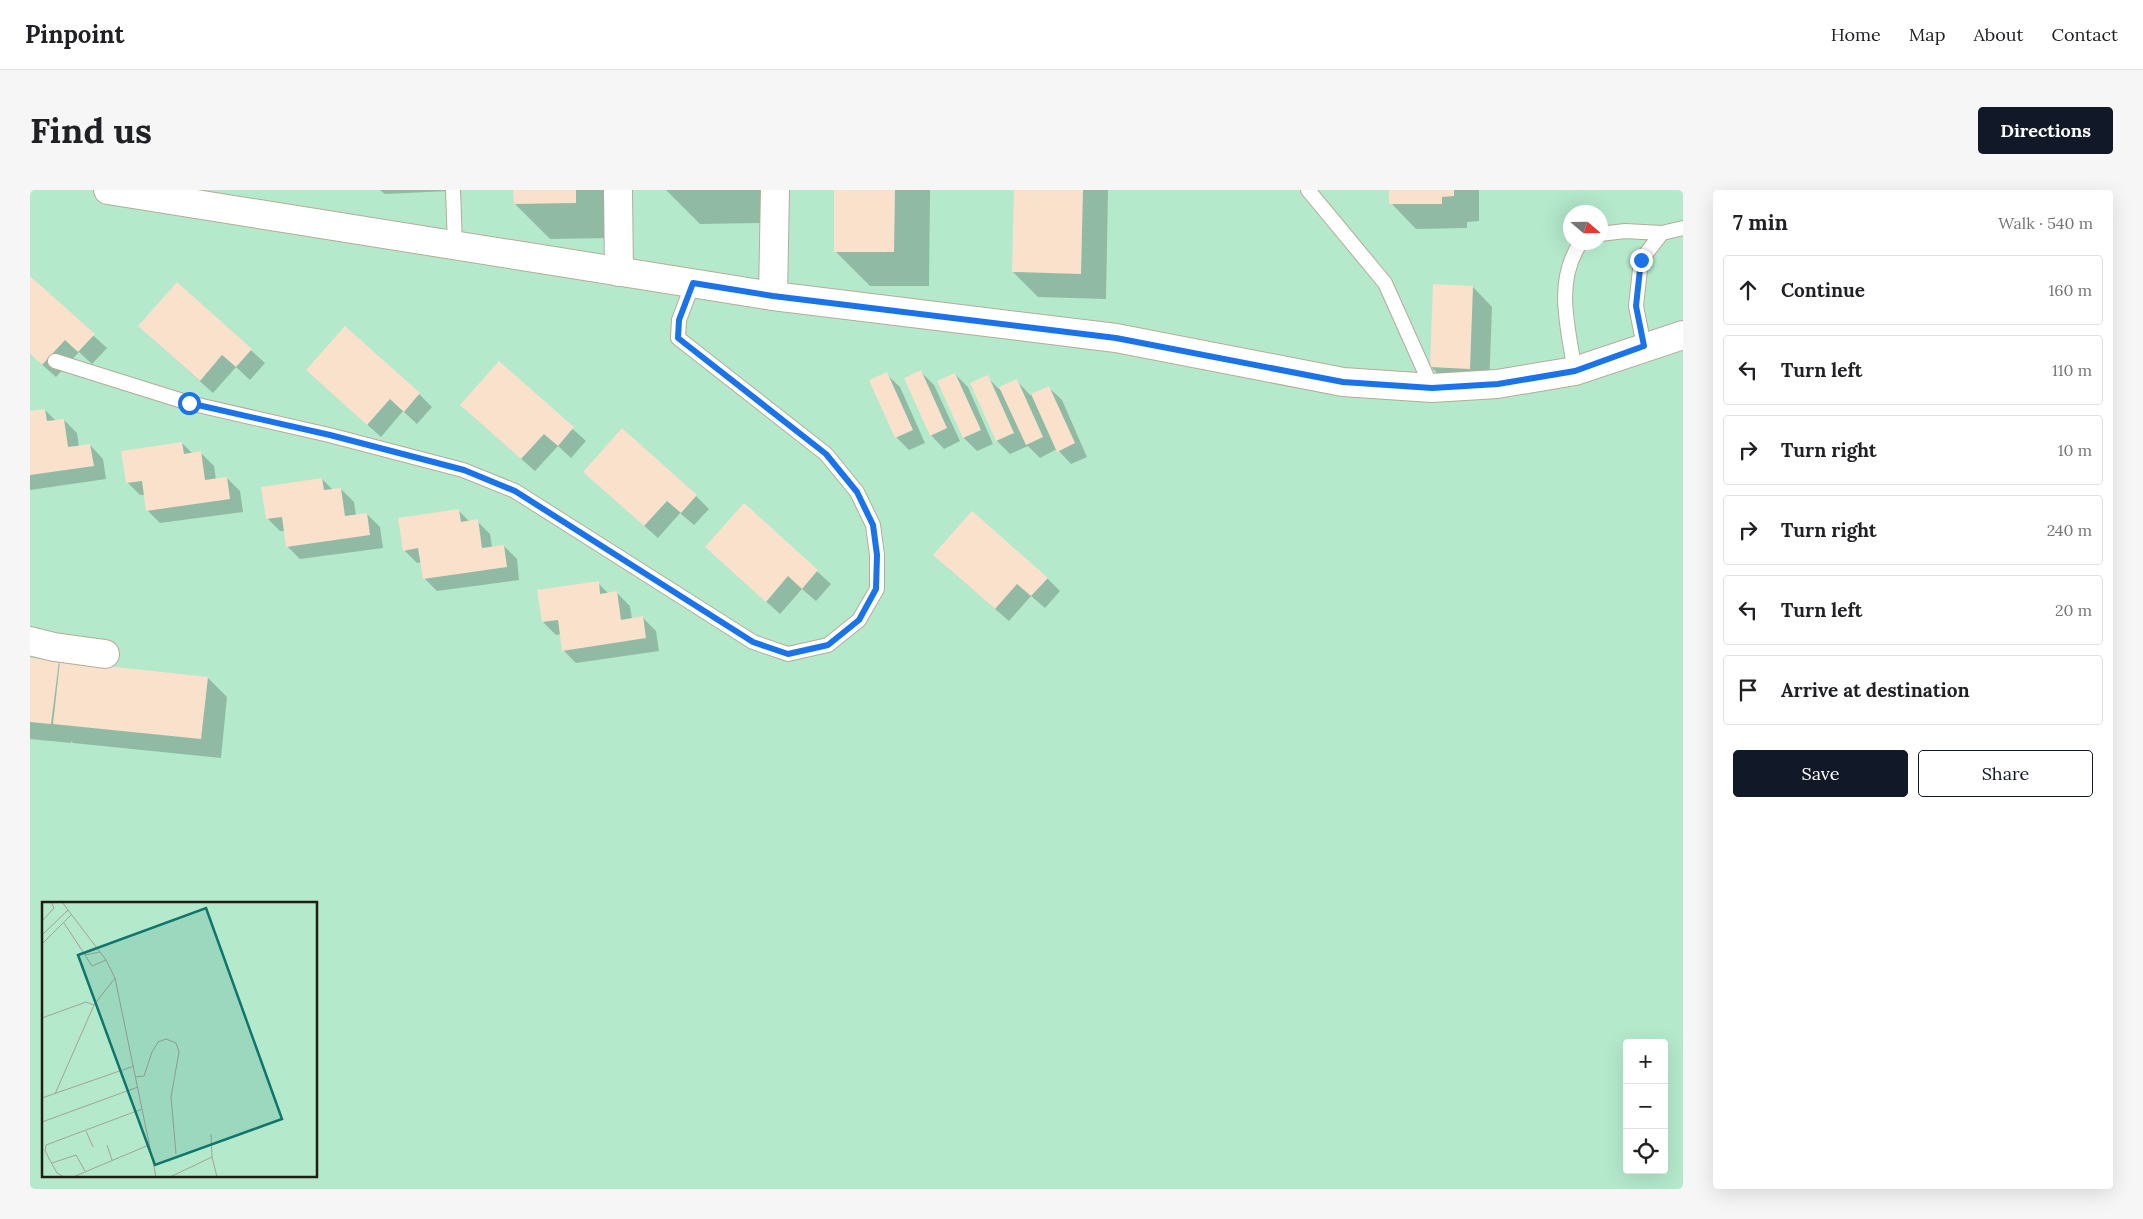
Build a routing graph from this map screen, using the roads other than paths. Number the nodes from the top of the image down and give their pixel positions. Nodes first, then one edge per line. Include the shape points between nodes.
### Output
1 (108, 190) edge
2 (453, 190) edge
3 (618, 190) edge
4 (775, 190) edge
5 (1308, 190) edge
6 (186, 196) edge
7 (1683, 228) edge
8 (1608, 233) edge
9 (1662, 233) junction
10 (454, 246) junction
11 (1575, 250) edge
12 (619, 272) junction
13 (693, 283) junction
14 (773, 296) junction
15 (1683, 335) edge
16 (1644, 346) junction
17 (55, 361) dead end
18 (1575, 371) junction
19 (1432, 388) junction
20 (30, 641) edge
21 (105, 654) dead end

1 - 6 street
2 - 10 lane
3 - 12 street
4 - 14 street
5 - 19 lane via 1384,283
6 - 10 street
7 - 9 lane
8 - 9 lane
9 - 16 lane via 1641,260 1636,306
10 - 12 street
11 - 18 lane via 1571,256 1564,298
12 - 13 street
13 - 14 street
13 - 17 lane via 679,320 678,338 826,454 857,492 873,525 877,555 876,589 859,620 828,645 788,654 753,642 515,491 464,470 189,403
14 - 19 street via 1116,338 1343,382
15 - 16 street
16 - 18 street
18 - 19 street via 1498,384
20 - 21 street

